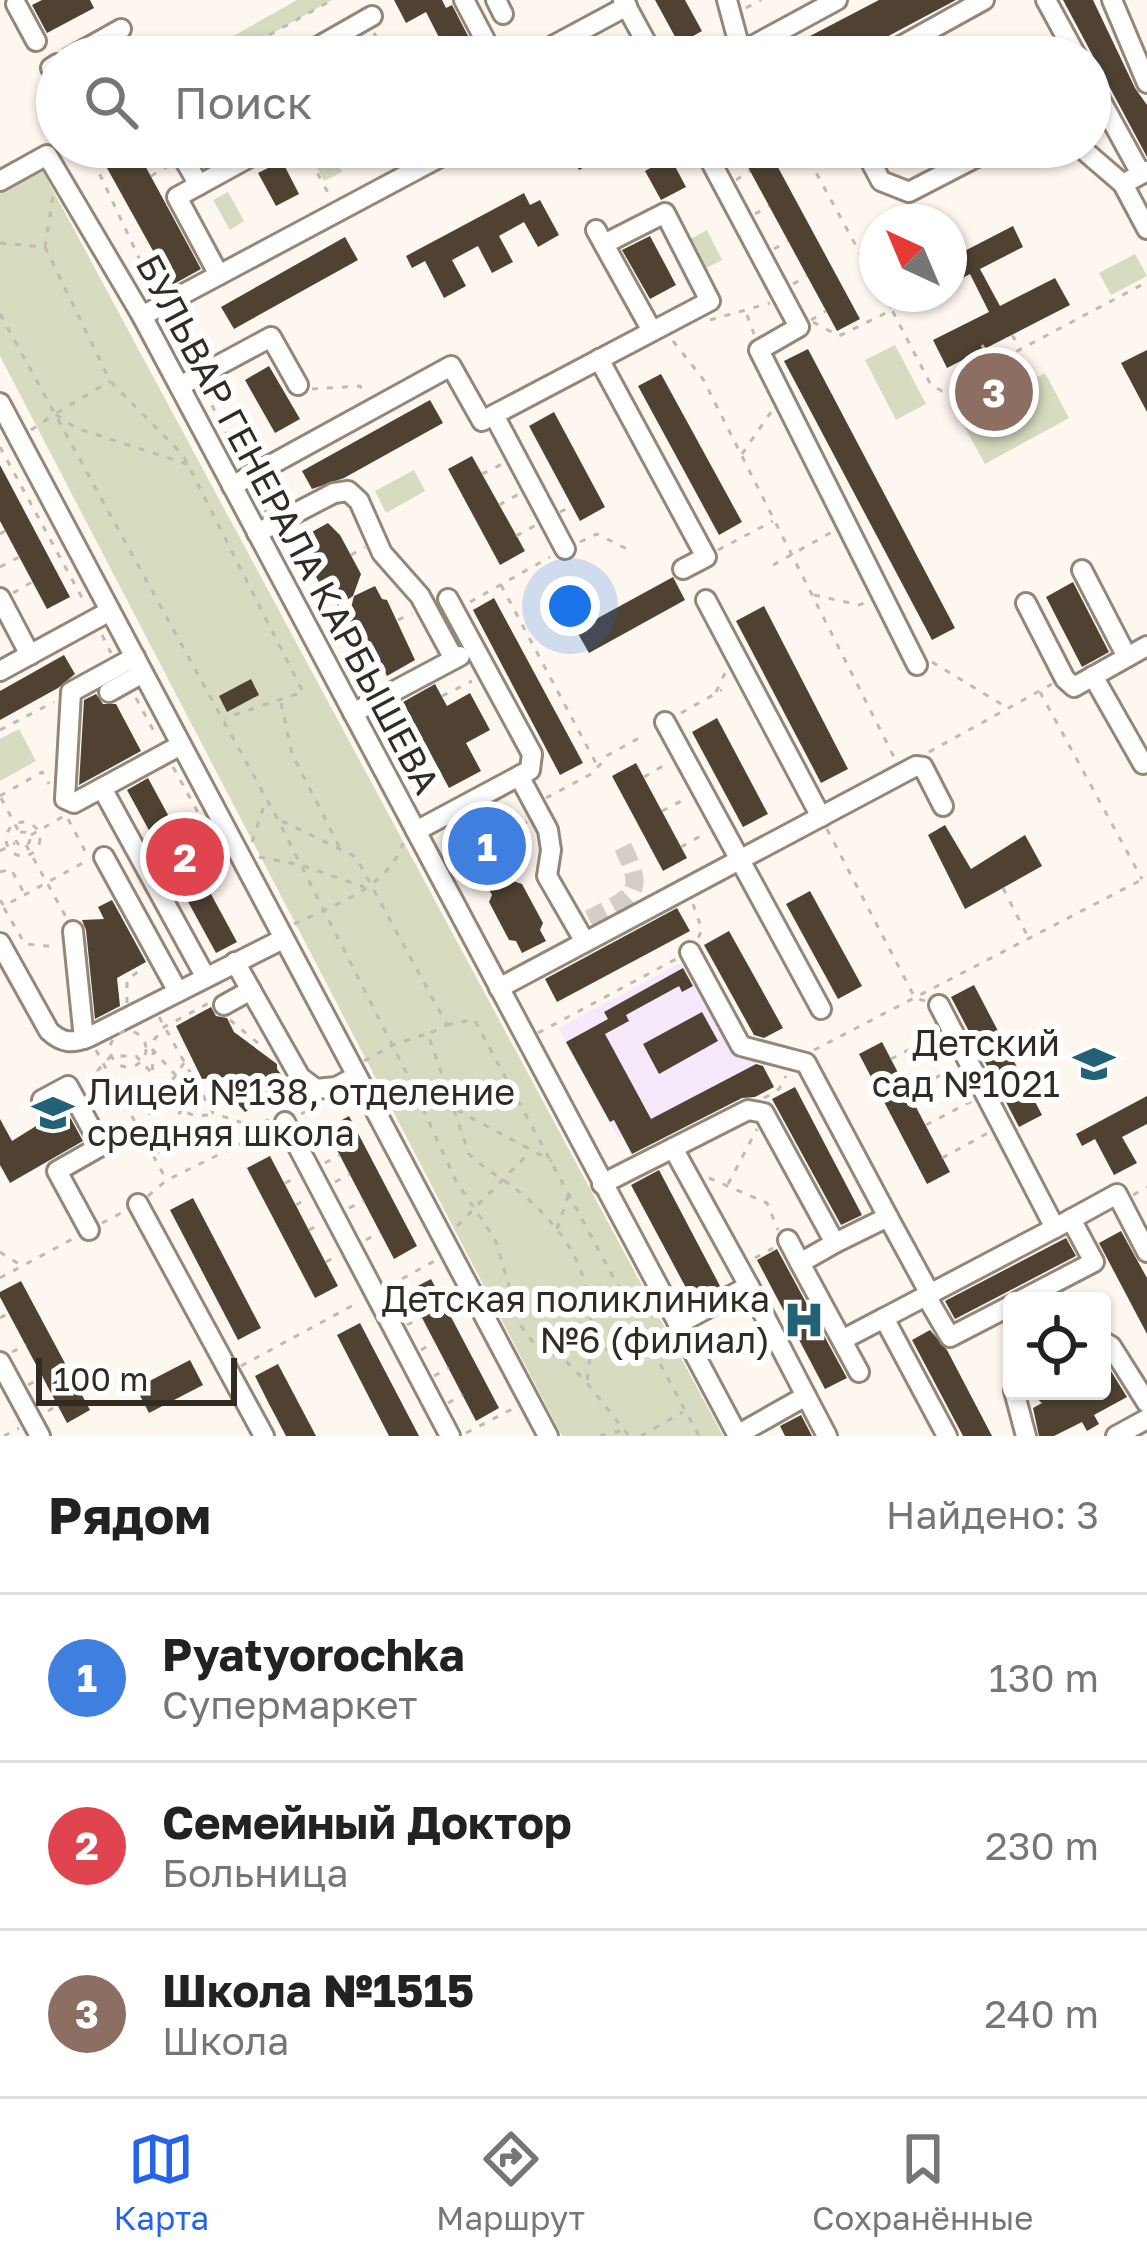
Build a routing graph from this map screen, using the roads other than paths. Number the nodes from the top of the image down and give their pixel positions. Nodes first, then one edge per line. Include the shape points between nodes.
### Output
1 (464, 0) edge
2 (728, 0) edge
3 (837, 0) edge
4 (984, 0) edge
5 (1046, 0) edge
6 (1112, 0) edge
7 (625, 3) edge
8 (16, 4) dead end
9 (373, 24) road end
10 (121, 29) dead end
11 (108, 36) edge
12 (346, 36) edge
13 (483, 36) edge
14 (568, 36) edge
15 (643, 36) edge
16 (733, 36) edge
17 (771, 36) edge
18 (919, 36) edge
19 (1066, 36) edge
20 (36, 41) dead end
21 (1147, 82) edge
22 (1111, 123) edge
23 (36, 161) edge
24 (54, 168) edge
25 (190, 168) edge
26 (229, 168) edge
27 (419, 168) edge
28 (714, 168) edge
29 (874, 168) edge
30 (955, 168) edge
31 (1137, 176) edge
32 (0, 181) edge
33 (199, 184) junction
34 (1147, 229) edge
35 (219, 275) junction
36 (142, 316) junction
37 (654, 330) junction
38 (599, 359) junction
39 (298, 385) road end
40 (180, 386) junction
41 (0, 403) edge
42 (494, 415) junction
43 (20, 437) junction
44 (0, 448) edge
45 (232, 486) junction
46 (257, 533) junction
47 (565, 549) road end
48 (682, 569) dead end
49 (1082, 570) dead end
50 (0, 599) edge
51 (706, 600) dead end
52 (1027, 602) dead end
53 (102, 615) junction
54 (453, 620) road end
55 (1147, 646) edge
56 (465, 653) junction
57 (30, 655) junction
58 (912, 656) road end
59 (1126, 657) junction
60 (0, 671) edge
61 (127, 674) junction
62 (1093, 676) junction
63 (353, 713) junction
64 (673, 718) road end
65 (173, 749) junction
66 (1143, 764) dead end
67 (519, 776) junction
68 (103, 788) junction
69 (943, 806) dead end
70 (821, 817) junction
71 (413, 826) junction
72 (97, 858) road end
73 (741, 859) junction
74 (583, 929) junction
75 (280, 934) junction
76 (74, 939) road end
77 (0, 943) edge
78 (691, 952) road end
79 (236, 962) junction
80 (205, 976) junction
81 (249, 986) junction
82 (499, 988) junction
83 (177, 990) junction
84 (939, 1005) road end
85 (227, 1008) road end
86 (821, 1009) dead end
87 (88, 1041) junction
88 (356, 1079) junction
89 (43, 1100) dead end
90 (284, 1117) road end
91 (673, 1148) junction
92 (602, 1184) junction
93 (138, 1204) dead end
94 (888, 1216) junction
95 (1063, 1224) junction
96 (89, 1230) dead end
97 (788, 1240) dead end
98 (835, 1243) junction
99 (1143, 1245) edge
100 (800, 1263) junction
101 (749, 1286) junction
102 (1036, 1292) edge
103 (928, 1295) junction
104 (1003, 1309) edge
105 (884, 1318) junction
106 (678, 1324) junction
107 (842, 1340) junction
108 (1111, 1346) edge
109 (0, 1362) edge
110 (860, 1372) dead end
111 (806, 1396) junction
112 (1016, 1400) edge
113 (1147, 1403) edge
114 (1147, 1419) edge
115 (737, 1435) edge
116 (40, 1436) edge
117 (264, 1436) edge
118 (450, 1436) edge
119 (548, 1436) edge
120 (827, 1436) edge
121 (947, 1436) edge
122 (1026, 1436) edge
123 (1116, 1436) edge

1 - 13 street
2 - 16 street
3 - 17 street
4 - 18 street
5 - 19 street
6 - 21 street
7 - 14 street
7 - 15 street
8 - 20 street
9 - 12 street
10 - 11 street
22 - 31 street
23 - 32 street, БУЛЬВАР ГЕНЕРАЛА КАРБЫШЕВА
24 - 36 street, БУЛЬВАР ГЕНЕРАЛА КАРБЫШЕВА
25 - 33 street
26 - 33 street
27 - 35 street
28 - 58 street via 799,327 759,350
29 - 30 street via 881,182 909,192
31 - 34 street
33 - 35 street via 177,197
35 - 36 street
36 - 40 street, БУЛЬВАР ГЕНЕРАЛА КАРБЫШЕВА
37 - 37 street via 600,237 664,213 710,301
37 - 38 street
38 - 42 street
38 - 48 street via 706,556
39 - 40 street via 271,337
40 - 45 street, БУЛЬВАР ГЕНЕРАЛА КАРБЫШЕВА
41 - 43 street
42 - 45 street via 482,421 452,366
42 - 47 street
43 - 44 street
43 - 53 street
45 - 46 street, БУЛЬВАР ГЕНЕРАЛА КАРБЫШЕВА
46 - 56 street via 348,490 382,553
46 - 63 street, БУЛЬВАР ГЕНЕРАЛА КАРБЫШЕВА
49 - 59 street
50 - 57 street
51 - 70 street
52 - 62 street via 1064,677 1074,686
53 - 57 street
53 - 61 street
54 - 56 street
55 - 59 street
56 - 63 street
56 - 67 street via 488,672 532,754 530,770
57 - 60 street
59 - 62 street
61 - 65 street
61 - 68 street via 71,692 65,799 74,803
62 - 66 street
63 - 71 street, БУЛЬВАР ГЕНЕРАЛА КАРБЫШЕВА
64 - 73 street via 683,755
65 - 68 street
65 - 75 street
67 - 71 street
67 - 74 street via 548,830 547,876
68 - 80 street
69 - 70 street via 916,766
70 - 73 street
71 - 82 street, БУЛЬВАР ГЕНЕРАЛА КАРБЫШЕВА
72 - 83 street
73 - 74 street
73 - 86 street
74 - 82 street
75 - 79 street
75 - 88 street
76 - 87 street
77 - 87 street via 49,1031 60,1041
78 - 94 street via 741,1046 806,1063
79 - 80 street
79 - 81 street
80 - 83 street
81 - 85 street
81 - 88 street via 306,1083 316,1089
82 - 92 street, БУЛЬВАР ГЕНЕРАЛА КАРБЫШЕВА
83 - 87 street
84 - 95 street
88 - 119 street
89 - 96 street via 68,1086 101,1146 57,1171
90 - 118 street
91 - 92 street
91 - 98 street via 748,1110 760,1112
91 - 101 street
92 - 106 street, БУЛЬВАР ГЕНЕРАЛА КАРБЫШЕВА
93 - 117 street
94 - 98 street
94 - 103 street
95 - 99 street via 1117,1194
95 - 102 street via 1094,1262
95 - 103 street
97 - 100 street
98 - 100 street
100 - 107 street
101 - 106 street
101 - 111 street
103 - 104 street via 950,1336
103 - 105 street
105 - 107 street
105 - 121 street
106 - 115 street, БУЛЬВАР ГЕНЕРАЛА КАРБЫШЕВА
107 - 110 street
108 - 113 street
109 - 116 street
111 - 115 street
111 - 120 street
112 - 122 street
114 - 123 street

